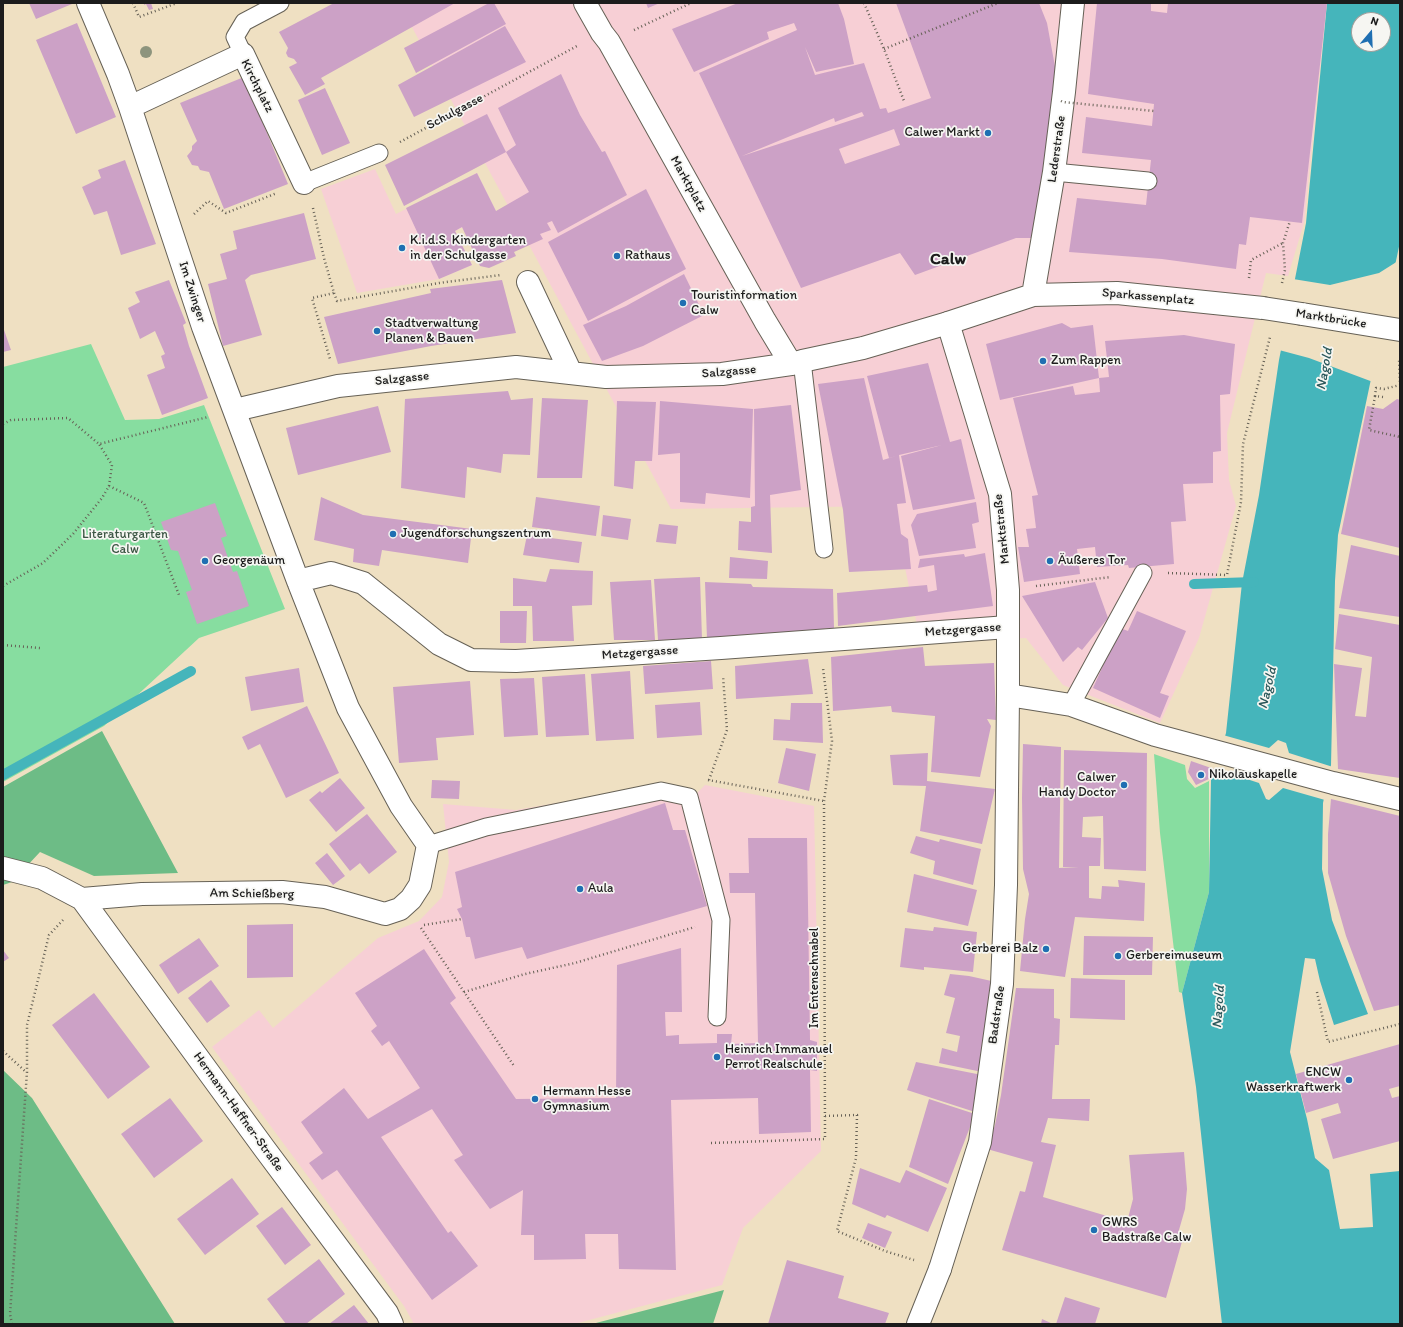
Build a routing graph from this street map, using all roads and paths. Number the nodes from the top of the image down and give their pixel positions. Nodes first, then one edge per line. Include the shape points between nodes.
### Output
1 (88, 3) edge
2 (133, 3) edge
3 (177, 3) edge
4 (280, 3) edge
5 (585, 3) edge
6 (691, 3) edge
7 (864, 3) edge
8 (998, 3) edge
9 (1073, 3) edge
10 (606, 37) junction
11 (884, 49) junction
12 (243, 54) junction
13 (904, 101) dead end
14 (1062, 101) junction
15 (130, 107) junction
16 (1154, 111) dead end
17 (380, 153) joint
18 (1054, 172) junction
19 (1148, 181) dead end
20 (304, 183) junction
21 (313, 208) dead end
22 (1290, 221) dead end
23 (172, 233) junction
24 (1283, 243) junction
25 (1252, 260) dead end
26 (500, 275) dead end
27 (528, 282) dead end
28 (1282, 285) dead end
29 (334, 293) junction
30 (1033, 295) junction
31 (1263, 308) joint
32 (948, 323) junction
33 (1396, 330) edge
34 (1271, 331) dead end
35 (323, 332) dead end
36 (797, 363) junction
37 (571, 373) junction
38 (1375, 396) junction
39 (1382, 396) dead end
40 (235, 410) junction
41 (3, 424) edge
42 (1400, 437) edge
43 (99, 444) junction
44 (109, 486) junction
45 (824, 549) dead end
46 (1143, 573) junction
47 (298, 581) junction
48 (3, 586) edge
49 (1008, 590) junction
50 (179, 595) dead end
51 (1008, 627) junction
52 (820, 640) junction
53 (3, 645) edge
54 (40, 648) dead end
55 (721, 648) junction
56 (1008, 694) junction
57 (1071, 705) junction
58 (704, 779) dead end
59 (709, 780) junction
60 (1400, 799) edge
61 (824, 801) junction
62 (428, 845) junction
63 (3, 868) edge
64 (82, 899) junction
65 (462, 919) dead end
66 (721, 920) junction
67 (464, 992) junction
68 (1317, 992) dead end
69 (717, 1017) dead end
70 (1400, 1024) edge
71 (3, 1051) edge
72 (514, 1066) dead end
73 (27, 1072) junction
74 (825, 1116) junction
75 (711, 1143) dead end
76 (885, 1251) dead end
77 (12, 1324) edge
78 (392, 1324) edge
79 (918, 1324) edge

1 - 15 street, Im Zwinger
2 - 3 path via 139,17
4 - 12 lane via 244,22 235,37
5 - 10 street, Marktplatz
6 - 10 path, Schulgasse
7 - 11 path
8 - 11 path
9 - 14 street, Lederstraße
10 - 17 path, Schulgasse
10 - 36 street, Marktplatz via 765,321
11 - 13 path
12 - 15 street, Kirchplatz
12 - 20 street, Kirchplatz
14 - 16 path, bridge
14 - 18 street, Lederstraße
15 - 23 street, Im Zwinger
17 - 20 lane
18 - 19 lane
18 - 30 street, Lederstraße
20 - 23 path via 226,213 208,201
21 - 29 path
22 - 24 path
23 - 40 street, Im Zwinger via 203,327
24 - 25 path
24 - 28 path via 1285,270
26 - 29 path via 337,301
27 - 37 street
29 - 35 path via 312,298
30 - 31 street, Sparkassenplatz via 1117,293
30 - 32 street
31 - 33 street, Marktbrücke, bridge
32 - 36 street via 863,348
32 - 49 street, Marktstraße via 1000,494
33 - 38 path via 1400,385 1376,388
34 - 46 path via 1243,444 1241,502 1227,575
36 - 37 street, Salzgasse via 722,374 606,377
36 - 45 lane
37 - 40 street, Salzgasse via 516,367 427,376 338,386
38 - 39 path
38 - 42 path via 1369,430
40 - 43 path
40 - 47 street, Im Zwinger
41 - 43 path via 11,420 68,418
43 - 44 path via 112,465
44 - 48 path via 73,534 43,563
44 - 50 path via 144,503
46 - 49 path
46 - 57 lane
47 - 55 street, Metzgergasse via 331,573 363,583 439,644 471,660 516,661
47 - 62 street via 348,708 401,806
49 - 51 street, Marktstraße
51 - 52 street, Metzgergasse
51 - 56 street, Marktstraße
52 - 55 street, Metzgergasse
52 - 61 path, Im Entenschnabel via 832,741
53 - 54 path
55 - 59 path via 727,730
56 - 57 street
56 - 79 street, Badstraße via 1002,984 980,1142 940,1269
57 - 60 street via 1155,736
58 - 59 path
59 - 61 path
61 - 74 path, Im Entenschnabel
62 - 64 street, Am Schießberg via 420,885 411,900 400,909 385,914 325,897 282,892 142,894
62 - 66 lane via 486,827 661,791 689,797
63 - 64 street via 42,878
64 - 73 path via 49,935 27,1025
64 - 78 street, Hermann-Haffner-Straße via 387,1313
65 - 67 path via 420,926
66 - 67 path
66 - 69 lane
67 - 72 path
68 - 70 path via 1328,1042
71 - 73 path
73 - 77 path via 10,1314
74 - 75 path, Im Entenschnabel via 824,1139
74 - 76 path via 857,1115 856,1158 837,1231

